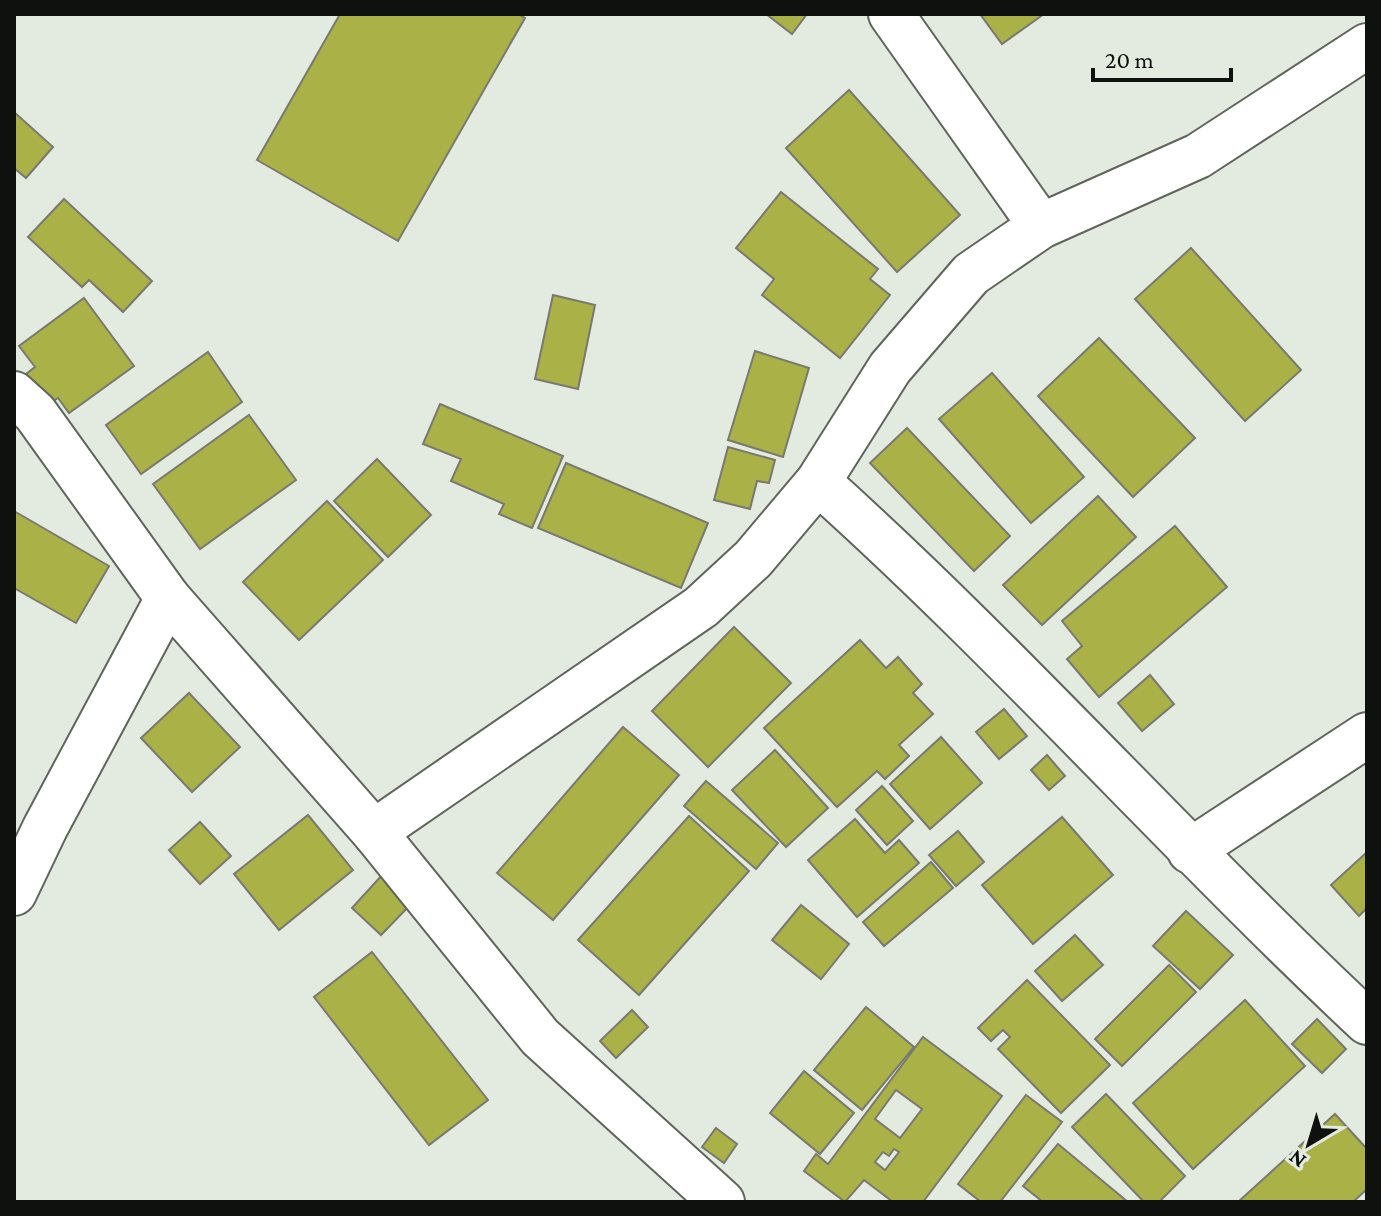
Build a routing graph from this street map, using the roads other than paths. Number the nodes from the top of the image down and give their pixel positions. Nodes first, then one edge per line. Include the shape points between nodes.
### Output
1 (891, 14) edge
2 (1367, 46) edge
3 (1041, 226) junction
4 (14, 394) edge
5 (818, 482) junction
6 (168, 598) junction
7 (1367, 735) edge
8 (374, 832) junction
9 (1190, 851) junction
10 (14, 893) edge
11 (1367, 1022) edge
12 (722, 1202) edge

1 - 3 street
2 - 3 street via 1198,156
3 - 5 street via 971,274 890,368
4 - 6 street via 35,413
5 - 8 street via 753,559 701,607
5 - 9 street via 884,541
6 - 8 street
6 - 10 street
7 - 9 street
8 - 12 street via 540,1037
9 - 11 street

